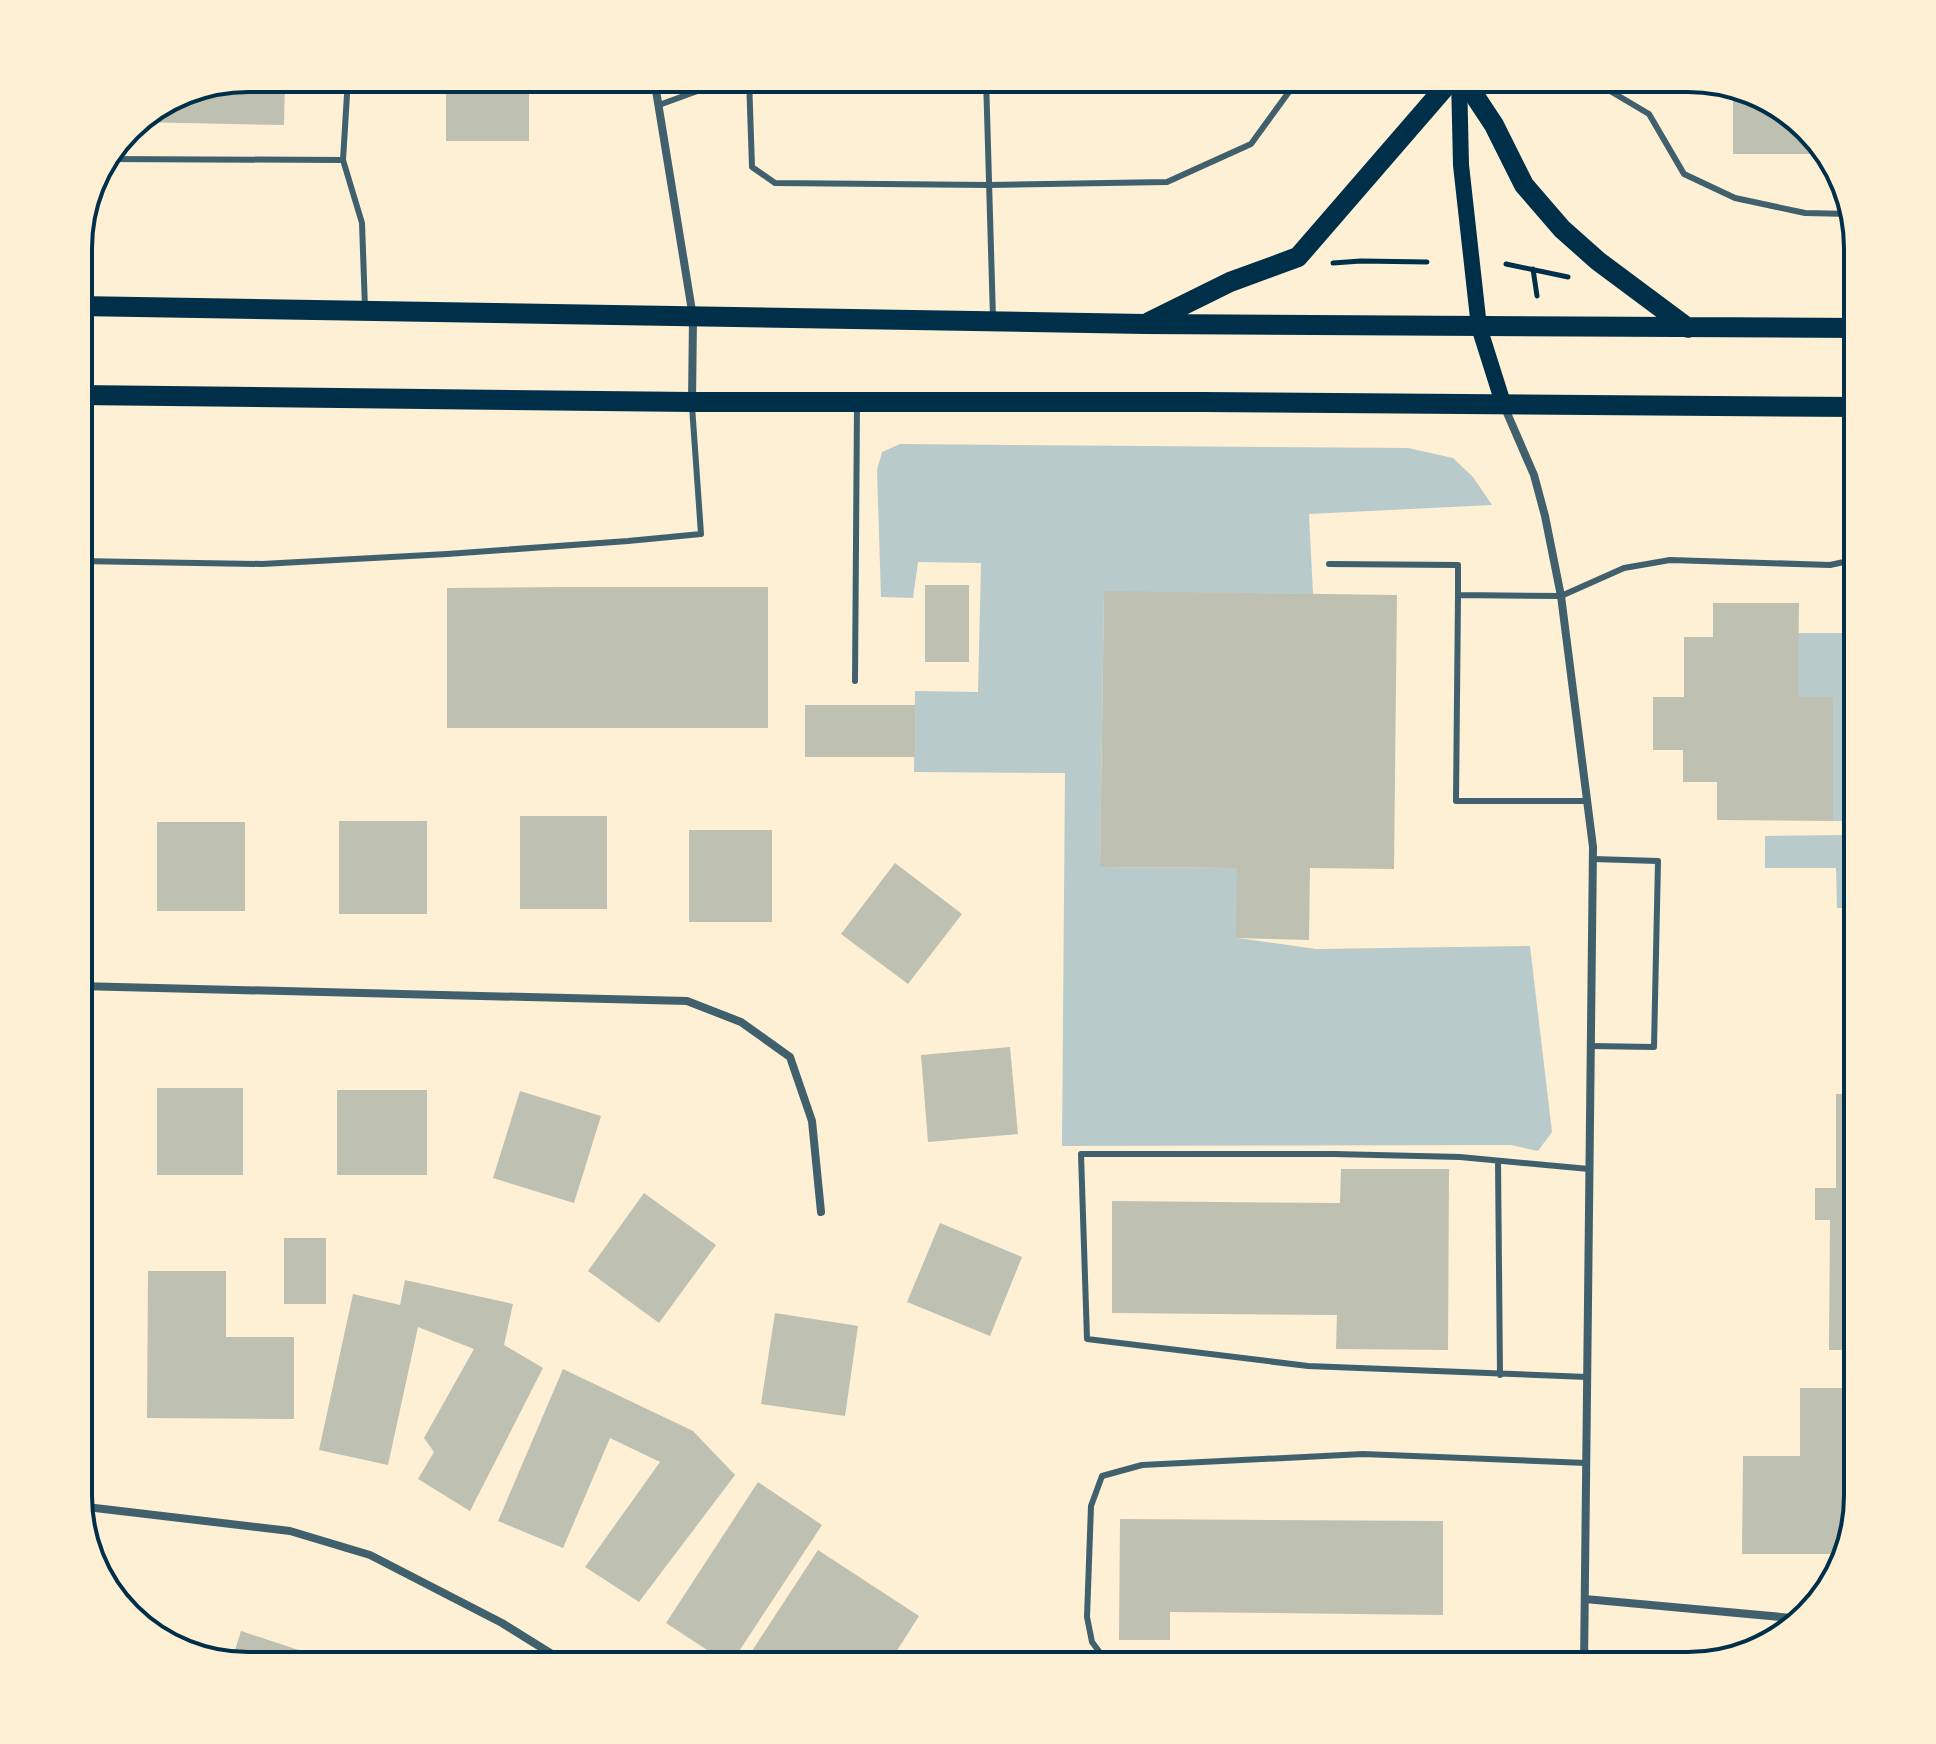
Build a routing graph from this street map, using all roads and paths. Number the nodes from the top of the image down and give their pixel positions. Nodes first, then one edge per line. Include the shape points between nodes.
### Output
1 (347, 92) edge
2 (657, 92) edge
3 (695, 92) edge
4 (749, 92) edge
5 (986, 92) edge
6 (1289, 92) edge
7 (1445, 92) edge
8 (1458, 92) edge
9 (1469, 92) edge
10 (1612, 92) edge
11 (659, 105) junction
12 (120, 159) edge
13 (343, 160) junction
14 (989, 185) junction
15 (1840, 214) edge
16 (1427, 262) dead end
17 (1332, 264) dead end
18 (1506, 264) dead end
19 (1533, 269) junction
20 (1578, 279) dead end
21 (1537, 299) dead end
22 (92, 306) edge
23 (365, 312) junction
24 (693, 317) junction
25 (993, 321) junction
26 (1145, 324) junction
27 (1479, 327) junction
28 (1688, 328) junction
29 (1844, 328) edge
30 (92, 395) edge
31 (692, 402) junction
32 (857, 402) junction
33 (1503, 403) junction
34 (1844, 407) edge
35 (92, 561) edge
36 (1844, 562) edge
37 (1329, 564) dead end
38 (1458, 595) junction
39 (1561, 596) junction
40 (855, 681) dead end
41 (1587, 801) junction
42 (1593, 859) junction
43 (92, 986) edge
44 (1590, 1046) junction
45 (1498, 1161) junction
46 (1589, 1169) junction
47 (821, 1212) dead end
48 (1500, 1375) junction
49 (1587, 1377) junction
50 (1586, 1463) junction
51 (92, 1508) edge
52 (1585, 1599) junction
53 (1786, 1617) edge
54 (549, 1652) edge
55 (1100, 1652) edge
56 (1584, 1652) edge

1 - 13 lane
2 - 11 street
3 - 11 lane
4 - 14 lane via 752,167 775,183
5 - 14 lane
6 - 14 lane via 1251,144 1167,182
7 - 26 main road via 1298,257 1230,282
8 - 27 main road
9 - 28 main road via 1494,125 1524,185 1562,229
10 - 15 lane via 1649,114 1684,174 1735,198 1805,213
11 - 24 street
12 - 13 lane
13 - 23 lane via 362,223
14 - 25 lane
16 - 17 path
18 - 19 path
19 - 20 path
19 - 21 path
22 - 23 main road
23 - 24 main road
24 - 25 main road
24 - 31 street
25 - 26 main road
26 - 27 main road
27 - 28 main road
27 - 33 main road
28 - 29 main road
30 - 31 main road
31 - 32 main road
31 - 35 lane via 701,534 262,564
32 - 33 main road
32 - 40 lane
33 - 34 main road
33 - 39 street via 1534,475
36 - 39 lane via 1670,560 1624,568
37 - 38 lane via 1458,565
38 - 39 lane
38 - 41 lane via 1456,801
39 - 41 street
41 - 42 street
42 - 44 street
42 - 44 lane via 1658,861 1654,1047
43 - 47 street via 687,1001 741,1022 790,1057 812,1121
44 - 46 street
45 - 46 lane
45 - 48 lane
45 - 48 lane via 1334,1154 1081,1154 1087,1339 1308,1366
46 - 49 street
48 - 49 lane
49 - 50 street
50 - 52 street
50 - 55 lane via 1363,1454 1142,1465 1102,1476 1091,1506 1087,1617
51 - 54 street via 290,1531 370,1555
52 - 53 street
52 - 56 street

